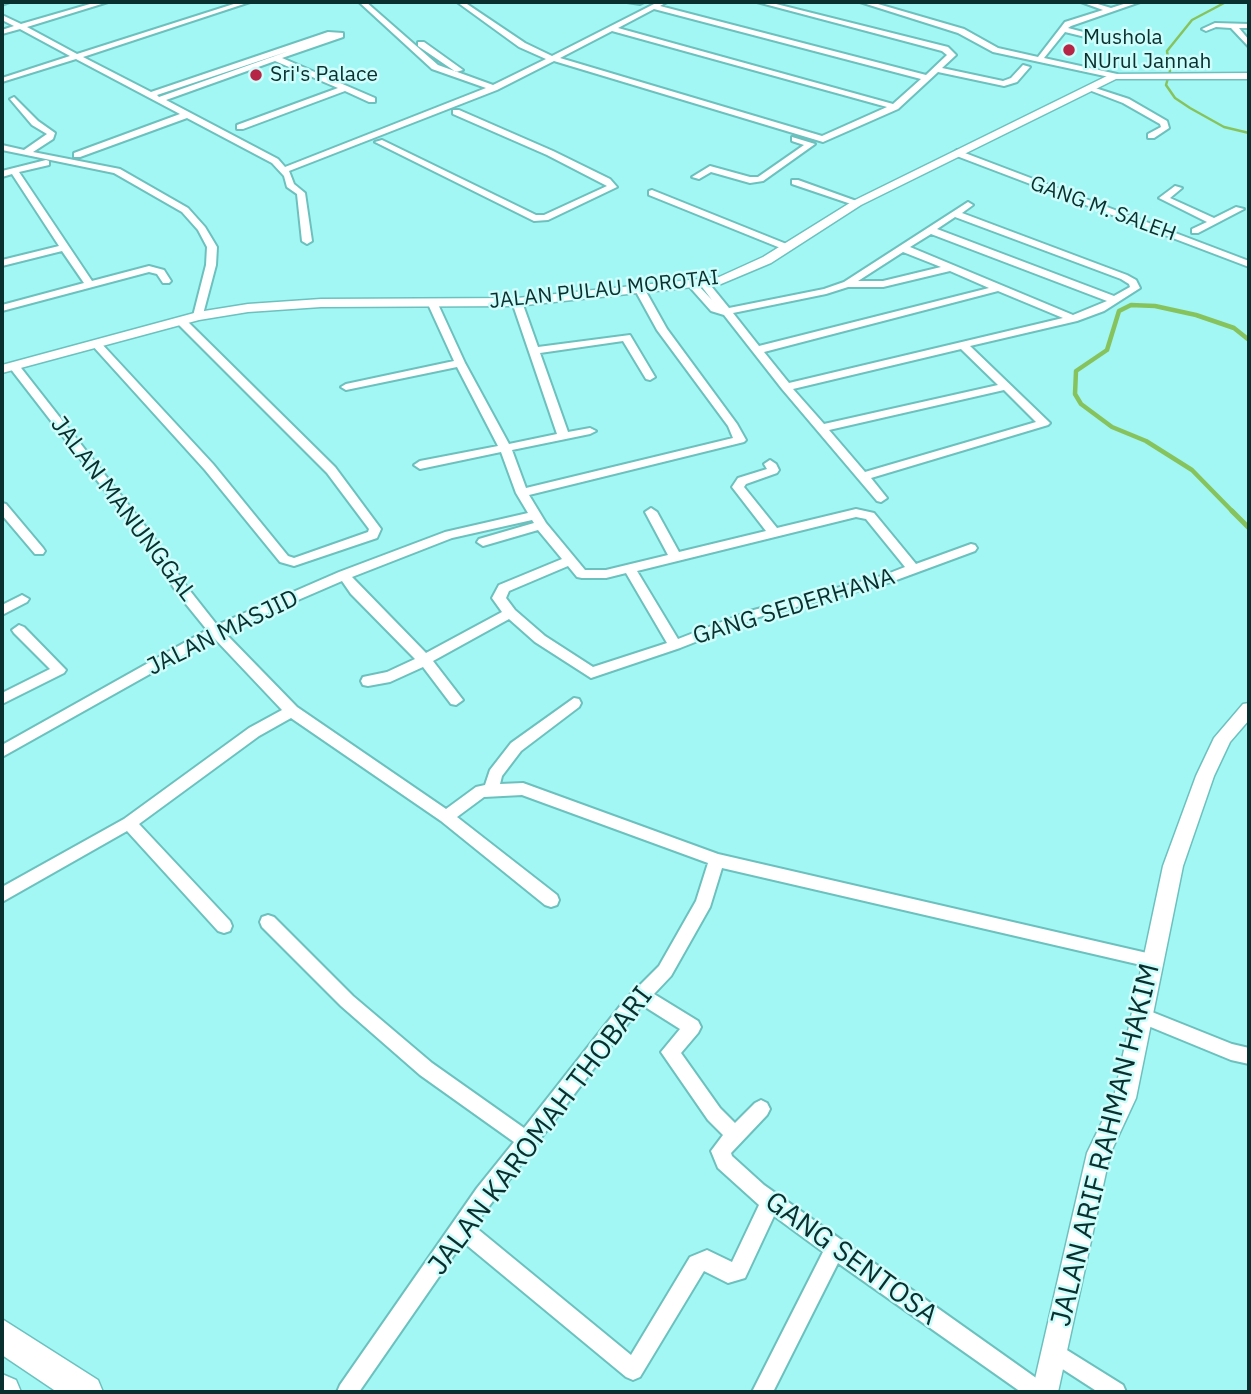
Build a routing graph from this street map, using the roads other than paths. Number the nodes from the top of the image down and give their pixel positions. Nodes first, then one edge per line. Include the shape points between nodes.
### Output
1 (104, 2) edge
2 (235, 2) edge
3 (362, 2) edge
4 (374, 2) edge
5 (460, 2) edge
6 (631, 2) edge
7 (640, 2) edge
8 (663, 2) edge
9 (761, 2) edge
10 (864, 2) edge
11 (1084, 2) edge
12 (1136, 2) edge
13 (654, 7) junction
14 (1110, 10) junction
15 (2, 17) edge
16 (1233, 26) junction
17 (1249, 26) edge
18 (20, 27) junction
19 (609, 29) junction
20 (1062, 29) junction
21 (1206, 29) dead end
22 (2, 32) edge
23 (1107, 41) dead end
24 (1249, 45) edge
25 (74, 55) junction
26 (551, 55) junction
27 (278, 59) junction
28 (1040, 59) junction
29 (1026, 67) dead end
30 (939, 70) junction
31 (1114, 76) junction
32 (1249, 76) edge
33 (2, 77) edge
34 (928, 78) junction
35 (502, 85) junction
36 (346, 88) junction
37 (1092, 88) junction
38 (657, 89) junction
39 (154, 97) junction
40 (14, 99) dead end
41 (372, 100) dead end
42 (895, 107) junction
43 (456, 112) junction
44 (186, 115) junction
45 (240, 127) dead end
46 (836, 133) junction
47 (1151, 136) dead end
48 (823, 139) junction
49 (379, 142) junction
50 (811, 144) junction
51 (2, 148) edge
52 (26, 152) junction
53 (957, 153) junction
54 (77, 155) dead end
55 (46, 163) dead end
56 (14, 171) junction
57 (286, 172) junction
58 (2, 174) edge
59 (696, 177) dead end
60 (795, 182) dead end
61 (1178, 188) dead end
62 (652, 193) dead end
63 (857, 203) junction
64 (968, 205) dead end
65 (1239, 209) dead end
66 (955, 214) junction
67 (1213, 221) junction
68 (930, 230) junction
69 (1188, 234) junction
70 (307, 241) dead end
71 (786, 247) junction
72 (64, 248) junction
73 (903, 248) junction
74 (2, 263) edge
75 (1249, 264) edge
76 (950, 268) junction
77 (166, 281) dead end
78 (89, 284) junction
79 (698, 284) junction
80 (847, 284) junction
81 (999, 288) junction
82 (640, 290) junction
83 (1114, 300) junction
84 (432, 302) junction
85 (517, 302) junction
86 (2, 308) edge
87 (725, 312) junction
88 (198, 316) junction
89 (1073, 319) junction
90 (182, 322) junction
91 (96, 344) junction
92 (964, 346) junction
93 (757, 350) junction
94 (535, 351) junction
95 (460, 363) junction
96 (8, 367) edge
97 (650, 377) dead end
98 (1007, 386) junction
99 (346, 387) dead end
100 (786, 387) junction
101 (821, 428) junction
102 (590, 431) dead end
103 (563, 435) junction
104 (505, 448) junction
105 (770, 464) dead end
106 (420, 465) dead end
107 (862, 477) junction
108 (522, 493) junction
109 (880, 498) dead end
110 (2, 507) edge
111 (651, 512) dead end
112 (538, 520) junction
113 (774, 533) junction
114 (483, 542) dead end
115 (971, 548) dead end
116 (39, 551) dead end
117 (675, 557) junction
118 (569, 561) junction
119 (629, 568) junction
120 (913, 569) junction
121 (344, 575) junction
122 (22, 599) dead end
123 (2, 611) edge
124 (510, 613) junction
125 (19, 629) dead end
126 (215, 631) junction
127 (675, 645) junction
128 (425, 660) junction
129 (368, 681) dead end
130 (2, 699) edge
131 (456, 700) dead end
132 (574, 703) dead end
133 (1249, 709) edge
134 (292, 711) junction
135 (4, 747) edge
136 (491, 789) junction
137 (446, 817) junction
138 (129, 823) junction
139 (717, 860) junction
140 (2, 895) edge
141 (551, 900) dead end
142 (268, 922) dead end
143 (224, 926) dead end
144 (1154, 961) junction
145 (641, 995) junction
146 (1142, 1016) junction
147 (1249, 1056) edge
148 (761, 1109) dead end
149 (735, 1135) junction
150 (526, 1140) junction
151 (771, 1201) junction
152 (463, 1228) junction
153 (835, 1249) junction
154 (2, 1335) edge
155 (1054, 1352) junction
156 (86, 1392) edge
157 (347, 1392) edge
158 (762, 1392) edge
159 (1039, 1392) edge
160 (1045, 1392) edge
161 (1116, 1392) edge

1 - 18 street
2 - 25 street
3 - 35 street via 435,68
4 - 35 street via 452,67
5 - 26 street via 522,45
6 - 7 street
8 - 13 street
9 - 30 street via 945,49 952,55
10 - 28 street via 961,31 989,47
11 - 14 street
12 - 14 street
13 - 19 street
13 - 34 street
14 - 20 street
15 - 18 street
16 - 17 street
16 - 21 street via 1210,25
16 - 24 street
18 - 22 street
18 - 25 street
19 - 26 street
19 - 42 street
20 - 23 street
20 - 28 street
25 - 33 street
25 - 39 street
26 - 35 street
26 - 38 street
26 - 46 street
27 - 36 street
27 - 39 street
27 - 39 street via 340,35 331,34
28 - 31 street
29 - 30 street via 1004,83
30 - 34 street
31 - 32 street, JALAN PULAU MOROTAI
31 - 37 street, JALAN PULAU MOROTAI
34 - 42 street
35 - 43 street
35 - 57 street
36 - 41 street
36 - 45 street
37 - 47 street via 1164,123 1165,128
37 - 53 street, JALAN PULAU MOROTAI
38 - 48 street
38 - 50 street via 646,96
39 - 44 street
40 - 52 street via 51,133
42 - 46 street
43 - 49 street
43 - 49 street via 550,153 612,187 545,218 534,218
44 - 54 street
44 - 57 street via 275,161
46 - 48 street
48 - 50 street
49 - 57 street
50 - 59 street via 760,179 710,169
51 - 52 street
52 - 88 street via 117,171 185,210 212,247
53 - 63 street, JALAN PULAU MOROTAI
53 - 69 street, GANG M. SALEH via 1051,191
55 - 56 street
56 - 58 street
56 - 72 street
57 - 70 street via 290,185 301,193
60 - 63 street
61 - 67 street via 1164,198
62 - 71 street
63 - 71 street, JALAN PULAU MOROTAI
64 - 66 street
65 - 67 street
66 - 68 street
66 - 83 street via 1133,282 1135,288
67 - 69 street
68 - 73 street
68 - 83 street
69 - 75 street, GANG M. SALEH
71 - 79 street, JALAN PULAU MOROTAI via 745,271
72 - 74 street
72 - 78 street
73 - 76 street
73 - 80 street
76 - 80 street via 883,284
76 - 81 street
77 - 78 street via 161,272 149,269
78 - 86 street
79 - 82 street, JALAN PULAU MOROTAI
79 - 87 street via 715,309
80 - 87 street
81 - 89 street
81 - 93 street
82 - 85 street, JALAN PULAU MOROTAI
82 - 108 street via 662,330 740,440
83 - 89 street
84 - 85 street, JALAN PULAU MOROTAI
84 - 88 street, JALAN PULAU MOROTAI via 321,303
84 - 95 street, GANG SEDERHANA
85 - 94 street
87 - 93 street
88 - 90 street, JALAN PULAU MOROTAI
89 - 92 street
90 - 91 street, JALAN PULAU MOROTAI
90 - 91 street via 331,470 375,529 373,535 294,562 284,559 209,467
91 - 96 street, JALAN PULAU MOROTAI
92 - 98 street
92 - 100 street
93 - 100 street
94 - 97 street via 626,337
94 - 103 street
95 - 99 street
95 - 104 street, GANG SEDERHANA
96 - 126 street, JALAN MANUNGGAL via 121,501 181,590
98 - 101 street
98 - 107 street via 1044,421 1042,426
100 - 101 street
101 - 107 street
102 - 103 street
103 - 104 street
104 - 106 street
104 - 108 street, GANG SEDERHANA
105 - 113 street via 773,470 742,481 738,487
107 - 109 street
108 - 112 street, GANG SEDERHANA
110 - 116 street
111 - 117 street
112 - 114 street
112 - 118 street, GANG SEDERHANA
112 - 121 street, JALAN MASJID via 449,535
113 - 117 street, GANG SEDERHANA
113 - 120 street, GANG SEDERHANA via 863,513
115 - 120 street, GANG SEDERHANA
117 - 119 street, GANG SEDERHANA
118 - 119 street, GANG SEDERHANA via 588,577
118 - 124 street via 504,588 499,598
119 - 127 street, GANG SEDERHANA
120 - 127 street, GANG SEDERHANA via 755,614
121 - 126 street, JALAN MASJID
121 - 128 street
122 - 123 street
124 - 127 street, GANG SEDERHANA via 591,673
124 - 128 street
125 - 130 street via 59,670
126 - 134 street, JALAN MANUNGGAL
126 - 135 street, JALAN MASJID
128 - 129 street via 390,677
128 - 131 street
132 - 136 street via 516,747 495,774
133 - 144 street, JALAN ARIF RAHMAN HAKIM via 1223,738 1205,776 1173,866
134 - 137 street, JALAN MANUNGGAL
134 - 138 street via 254,732
136 - 137 street via 469,798
136 - 139 street via 523,789
137 - 141 street, JALAN MANUNGGAL
138 - 140 street
138 - 143 street
139 - 144 street
139 - 145 street, JALAN KAROMAH THOBARI via 692,925 665,971
142 - 150 street via 347,1001 426,1069
144 - 146 street, JALAN ARIF RAHMAN HAKIM
145 - 149 street via 692,1027 670,1052 714,1114
145 - 150 street, JALAN KAROMAH THOBARI
146 - 147 street
146 - 155 street, JALAN ARIF RAHMAN HAKIM via 1125,1098 1099,1153
148 - 149 street, GANG SENTOSA
149 - 151 street, GANG SENTOSA via 720,1151 725,1162
150 - 152 street, JALAN KAROMAH THOBARI
151 - 152 street via 738,1271 728,1273 701,1260 633,1370
151 - 153 street, GANG SENTOSA
152 - 157 street, JALAN KAROMAH THOBARI
153 - 158 street
153 - 159 street, GANG SENTOSA
154 - 156 main road
155 - 160 street, JALAN ARIF RAHMAN HAKIM
155 - 161 street

